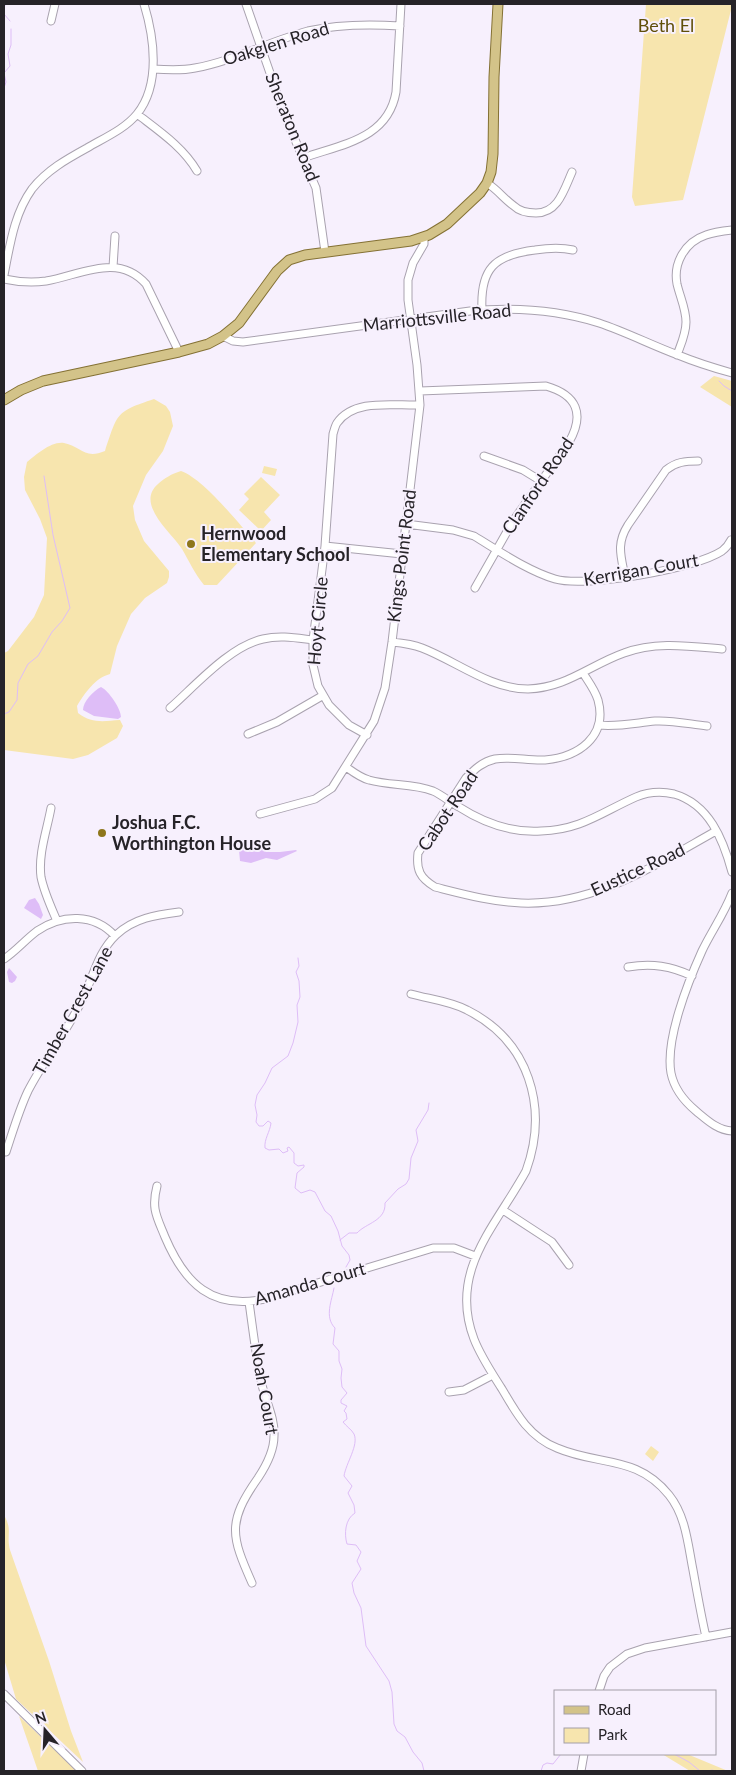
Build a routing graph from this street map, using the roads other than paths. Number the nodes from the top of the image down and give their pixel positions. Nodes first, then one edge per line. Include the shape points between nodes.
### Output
1 (55, 4) edge
2 (144, 4) edge
3 (246, 4) edge
4 (401, 4) edge
5 (498, 4) edge
6 (51, 21) dead end
7 (400, 26) junction
8 (261, 46) junction
9 (153, 69) junction
10 (137, 114) junction
11 (304, 158) junction
12 (197, 171) dead end
13 (572, 172) dead end
14 (487, 183) junction
15 (732, 230) edge
16 (115, 236) dead end
17 (424, 238) junction
18 (573, 250) dead end
19 (325, 252) junction
20 (113, 266) junction
21 (4, 275) edge
22 (4, 280) edge
23 (482, 310) junction
24 (411, 319) junction
25 (223, 336) junction
26 (178, 352) junction
27 (677, 355) junction
28 (732, 373) edge
29 (420, 391) junction
30 (4, 400) edge
31 (420, 405) junction
32 (484, 456) dead end
33 (698, 461) dead end
34 (541, 481) junction
35 (406, 524) junction
36 (732, 540) edge
37 (325, 546) junction
38 (497, 550) junction
39 (402, 554) junction
40 (625, 577) junction
41 (475, 588) dead end
42 (314, 640) junction
43 (392, 642) junction
44 (722, 649) dead end
45 (583, 673) junction
46 (322, 696) junction
47 (170, 708) dead end
48 (599, 725) junction
49 (706, 726) dead end
50 (248, 734) dead end
51 (367, 735) junction
52 (346, 767) junction
53 (450, 802) junction
54 (51, 808) dead end
55 (260, 814) dead end
56 (716, 831) junction
57 (732, 872) edge
58 (732, 893) edge
59 (468, 895) joint
60 (180, 912) dead end
61 (57, 921) junction
62 (115, 936) junction
63 (4, 959) edge
64 (628, 967) dead end
65 (692, 976) junction
66 (411, 994) dead end
67 (732, 1131) edge
68 (6, 1152) dead end
69 (157, 1186) dead end
70 (503, 1210) junction
71 (475, 1256) junction
72 (569, 1264) dead end
73 (249, 1302) junction
74 (493, 1375) junction
75 (449, 1392) dead end
76 (252, 1583) dead end
77 (732, 1632) edge
78 (706, 1637) junction
79 (599, 1690) edge
80 (4, 1694) edge
81 (584, 1755) edge
82 (82, 1771) edge
83 (581, 1771) edge

1 - 6 street
2 - 9 street
3 - 8 street, Sheraton Road
4 - 7 street
5 - 14 main road via 493,162
7 - 8 street, Oakglen Road via 339,26 308,31
7 - 11 street via 395,101 387,118 369,134
8 - 9 street, Oakglen Road via 197,68
8 - 11 street, Sheraton Road via 286,119
9 - 10 street via 148,92
10 - 12 street via 180,148
10 - 21 street via 114,132 57,165 32,189 16,222
11 - 19 street, Sheraton Road via 316,188
13 - 14 street via 557,203 543,213 518,210
14 - 17 main road via 452,220
15 - 27 street via 700,237 680,258 676,277 686,326
16 - 20 street
17 - 19 main road via 386,246
17 - 24 street, Kings Point Road via 408,280
18 - 23 street via 554,248 503,258 485,277
19 - 25 main road via 300,256 282,265 244,317
20 - 22 street via 45,281
20 - 26 street via 134,273 146,284
23 - 24 street, Marriottsville Road
23 - 27 street, Marriottsville Road via 532,310 577,317
24 - 25 street, Marriottsville Road via 243,342
24 - 29 street, Kings Point Road
25 - 26 main road via 208,344
26 - 30 main road via 43,381
27 - 28 street, Marriottsville Road
29 - 31 street, Kings Point Road
29 - 34 street, Clanford Road via 546,386 567,395 577,412 576,430
31 - 35 street, Kings Point Road
31 - 37 street, Hoyt Circle via 368,406 351,411 337,423 333,434
32 - 34 street via 523,470
33 - 40 street via 673,464 666,470 622,534 620,549
34 - 38 street, Clanford Road
35 - 38 street, Kerrigan Court via 463,532
35 - 39 street, Kings Point Road
36 - 40 street, Kerrigan Court via 722,551 688,565
37 - 39 street
37 - 42 street, Hoyt Circle
38 - 40 street, Kerrigan Court via 543,575 567,582
38 - 41 street, Clanford Road
39 - 43 street, Kings Point Road
42 - 46 street, Hoyt Circle via 314,673
42 - 47 street via 285,637 251,642 230,655
43 - 45 street via 421,648 510,687 540,688 568,681
43 - 51 street, Kings Point Road via 385,688
44 - 45 street via 653,646 626,652
45 - 48 street via 597,698
46 - 50 street via 277,722
46 - 51 street, Hoyt Circle via 341,719
48 - 49 street via 614,727 672,721
48 - 53 street, Cabot Road via 592,740 567,755 545,760 497,759 480,765 466,778
51 - 52 street, Kings Point Road
52 - 53 street via 368,780 421,788
52 - 55 street, Kings Point Road via 332,788 322,796
53 - 56 street via 492,824 511,830 542,832 588,822 647,793 668,793 693,802
53 - 59 street, Cabot Road via 418,853 416,864 420,874 435,887
54 - 61 street via 41,872
56 - 57 street
56 - 59 street, Eustice Road via 620,883 588,895 522,903
58 - 65 street
60 - 62 street, Timber Crest Lane via 142,919
61 - 62 street via 73,918 91,920 105,926
61 - 63 street via 35,933
62 - 68 street, Timber Crest Lane via 103,952 81,1002 29,1090
64 - 65 street via 650,964
65 - 67 street via 682,1000 671,1047 672,1075 691,1107 713,1125
66 - 70 street via 466,1009 490,1024 508,1042 529,1080 536,1111 535,1141 526,1170
69 - 73 street, Amanda Court via 153,1201 155,1212 174,1257 189,1279 216,1297
70 - 71 street
70 - 72 street via 552,1242
71 - 73 street, Amanda Court via 454,1248 432,1248
71 - 74 street via 467,1292 468,1317 474,1340
73 - 76 street, Noah Court via 262,1387 274,1423 268,1461 245,1496 236,1518 236,1541
74 - 75 street via 464,1390
74 - 78 street via 521,1421 540,1439 565,1451 634,1468 668,1495 677,1507 684,1527
77 - 78 street
78 - 79 street via 627,1654 610,1667
80 - 82 street
81 - 83 street

